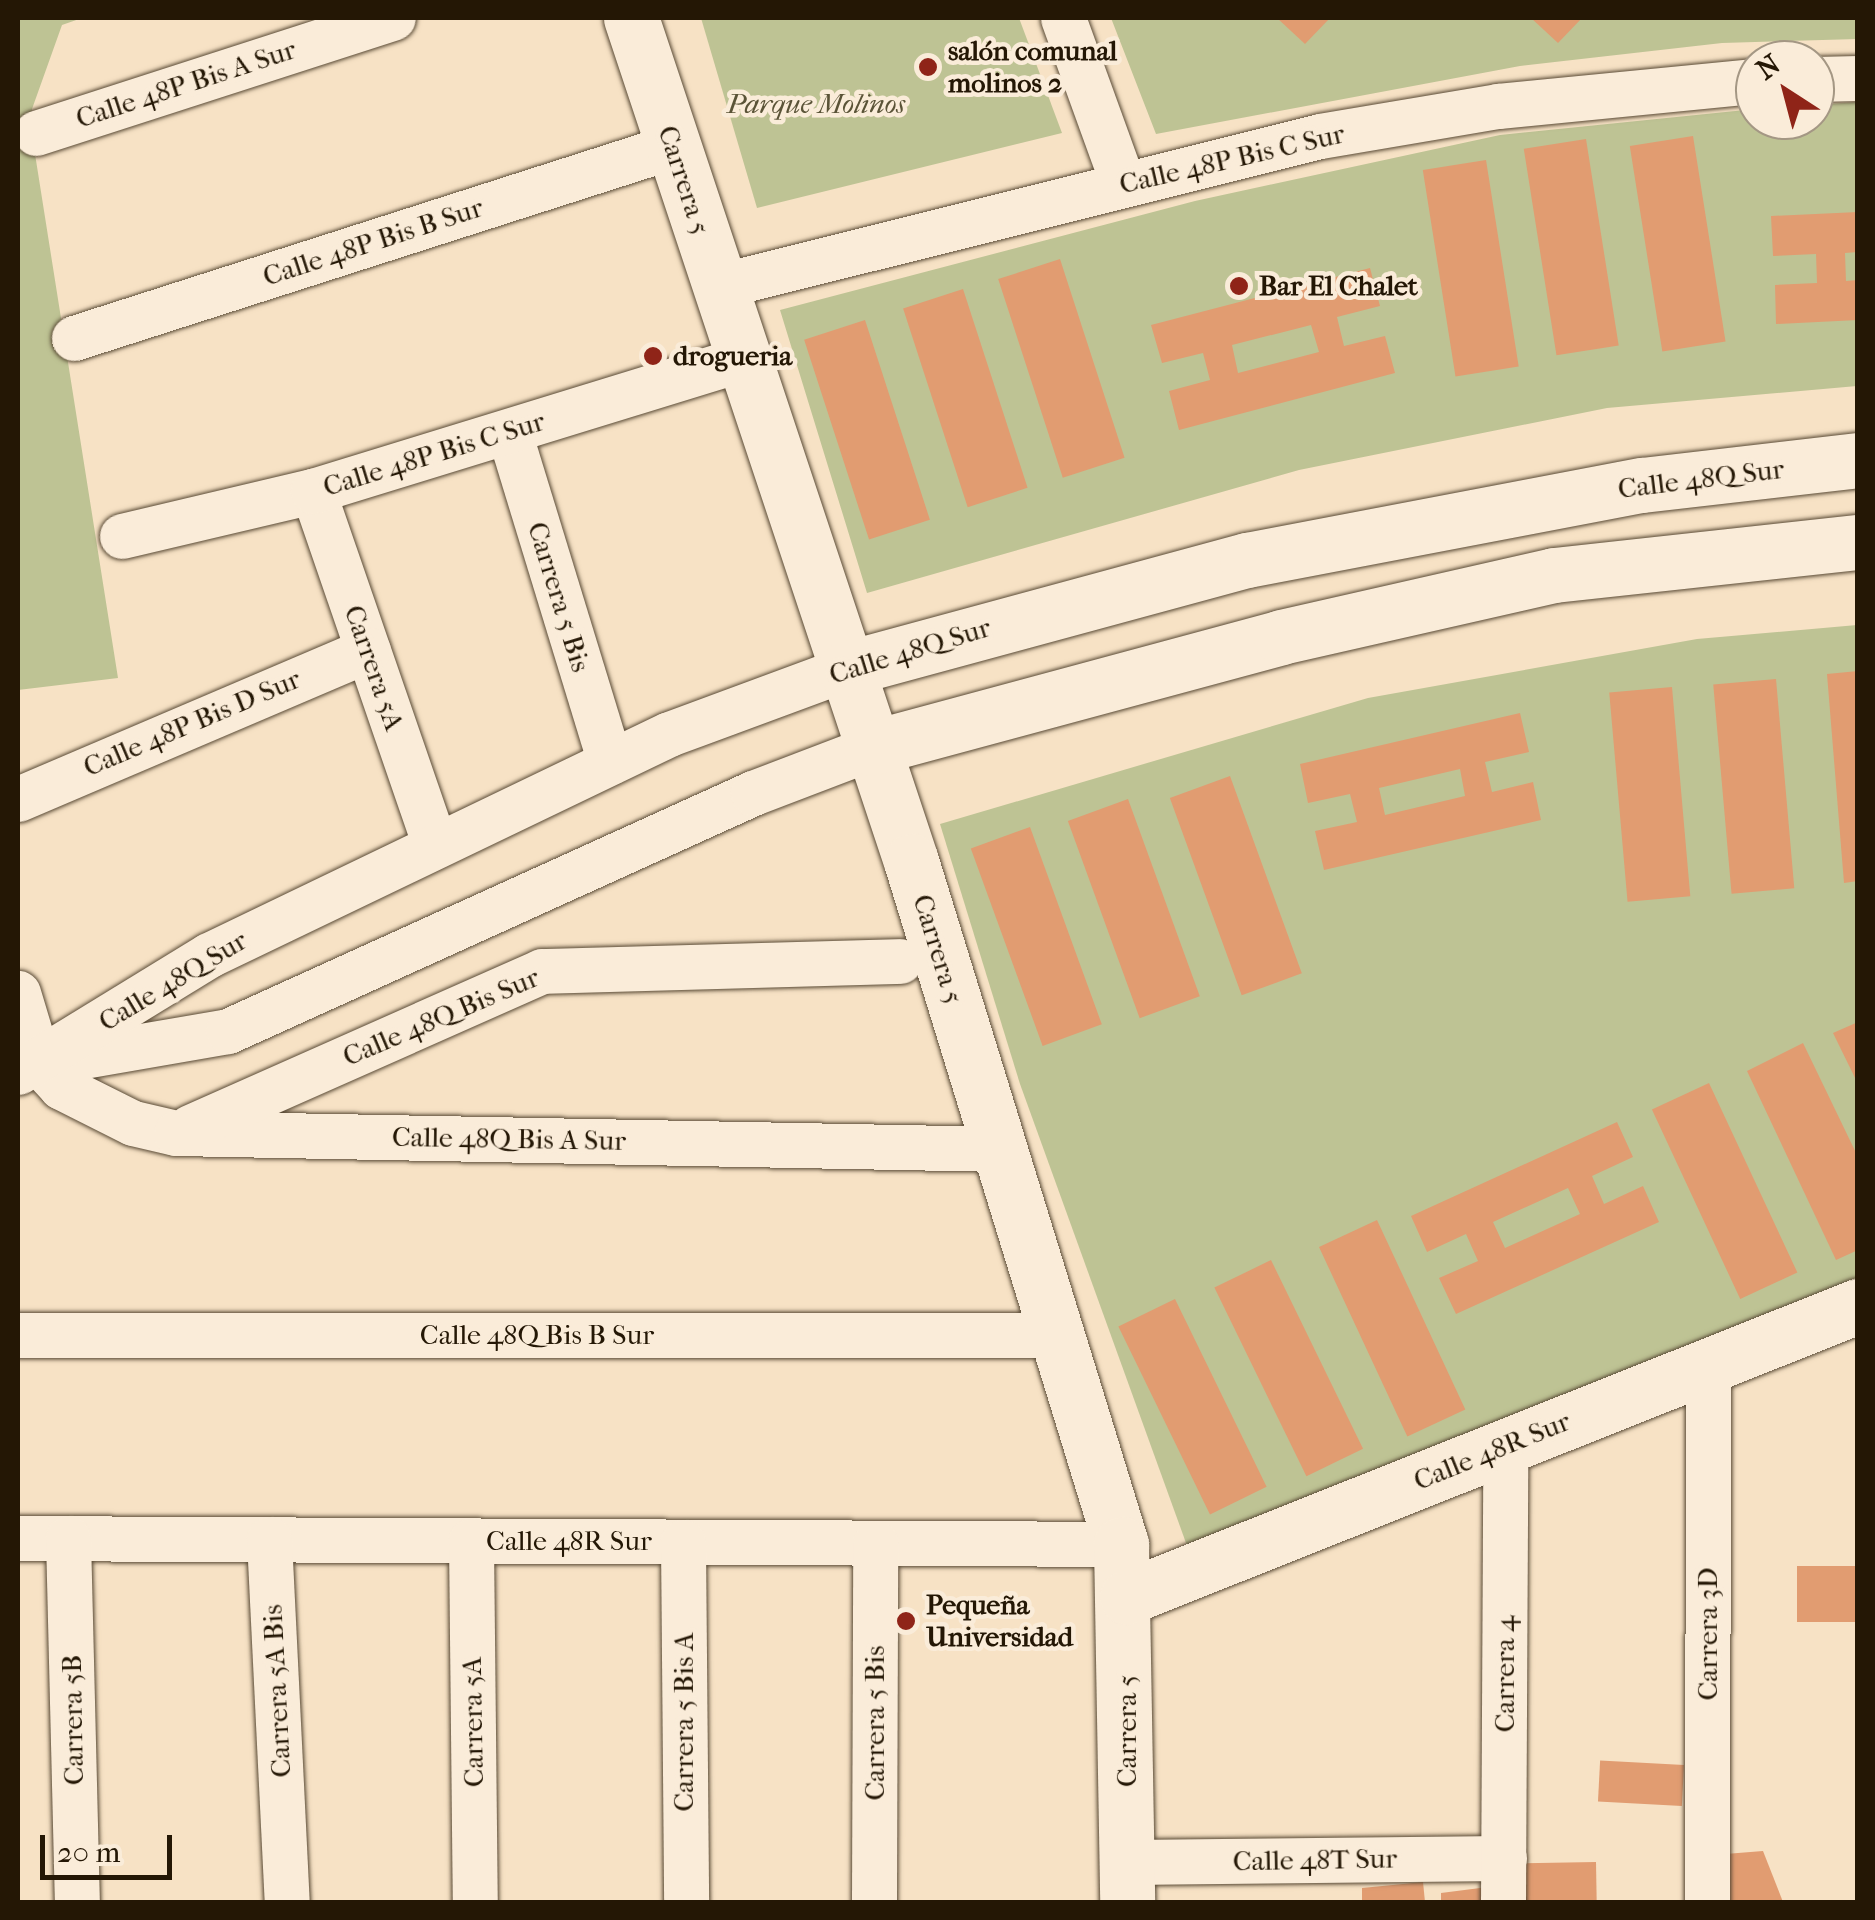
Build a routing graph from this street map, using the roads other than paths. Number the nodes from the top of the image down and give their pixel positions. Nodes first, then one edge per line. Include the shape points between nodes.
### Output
1 (393, 18) edge
2 (631, 18) edge
3 (1063, 18) edge
4 (1735, 83) edge
5 (36, 132) dead end
6 (673, 146) junction
7 (1122, 184) junction
8 (719, 286) junction
9 (74, 338) dead end
10 (742, 358) junction
11 (509, 432) junction
12 (1858, 460) edge
13 (313, 491) junction
14 (122, 536) dead end
15 (1858, 542) edge
16 (368, 650) junction
17 (845, 669) junction
18 (870, 748) junction
19 (610, 762) junction
20 (18, 799) edge
21 (435, 846) junction
22 (900, 960) dead end
23 (18, 993) edge
24 (25, 1073) edge
25 (176, 1132) junction
26 (1000, 1149) junction
27 (1858, 1306) edge
28 (18, 1335) edge
29 (1057, 1336) junction
30 (1708, 1366) junction
31 (1506, 1446) junction
32 (18, 1538) edge
33 (68, 1538) junction
34 (270, 1540) junction
35 (471, 1540) junction
36 (683, 1542) junction
37 (875, 1542) junction
38 (1124, 1570) junction
39 (1504, 1858) junction
40 (1127, 1882) edge
41 (77, 1902) edge
42 (287, 1902) edge
43 (474, 1902) edge
44 (686, 1902) edge
45 (874, 1902) edge
46 (1503, 1902) edge
47 (1707, 1902) edge

1 - 5 street, Calle 48P Bis A Sur
2 - 6 main road, Carrera 5
3 - 7 street
4 - 7 street, Calle 48P Bis C Sur via 1498,106 1320,136
6 - 8 main road, Carrera 5
6 - 9 street, Calle 48P Bis B Sur
7 - 8 street, Calle 48P Bis C Sur
8 - 10 main road, Carrera 5
10 - 11 street, Calle 48P Bis C Sur
10 - 17 main road, Carrera 5
11 - 13 street, Calle 48P Bis C Sur
11 - 19 street, Carrera 5 Bis
12 - 17 main road, Calle 48Q Sur via 1642,485 1248,560
13 - 14 street, Calle 48P Bis C Sur
13 - 16 street, Carrera 5A
15 - 18 main road, Calle 48Q Sur via 1554,576 1281,638
16 - 20 street, Calle 48P Bis D Sur
16 - 21 street, Carrera 5A
17 - 18 main road, Carrera 5
17 - 19 street, Calle 48Q Sur via 750,700
18 - 24 street, Calle 48Q Sur via 719,808 228,1031
18 - 26 main road, Carrera 5
19 - 21 street, Calle 48Q Sur
21 - 24 street, Calle 48Q Sur via 209,955
22 - 25 street, Calle 48Q Bis Sur via 542,971
23 - 24 street
24 - 25 street, Calle 48Q Bis A Sur via 92,1106
25 - 26 street, Calle 48Q Bis A Sur
26 - 29 main road, Carrera 5
27 - 30 main road, Calle 48R Sur
28 - 29 street, Calle 48Q Bis B Sur
29 - 38 main road, Carrera 5
30 - 31 main road, Calle 48R Sur
30 - 47 street, Carrera 3D
31 - 38 main road, Calle 48R Sur
31 - 39 street, Carrera 4
32 - 33 street, Calle 48R Sur
33 - 34 street, Calle 48R Sur
33 - 41 street, Carrera 5B
34 - 35 street, Calle 48R Sur
34 - 42 street, Carrera 5A Bis
35 - 36 street, Calle 48R Sur
35 - 43 street, Carrera 5A
36 - 37 street, Calle 48R Sur
36 - 44 street, Carrera 5 Bis A
37 - 38 street, Calle 48R Sur
37 - 45 street, Carrera 5 Bis
38 - 40 main road, Carrera 5
39 - 40 street, Calle 48T Sur
39 - 46 street, Carrera 4

